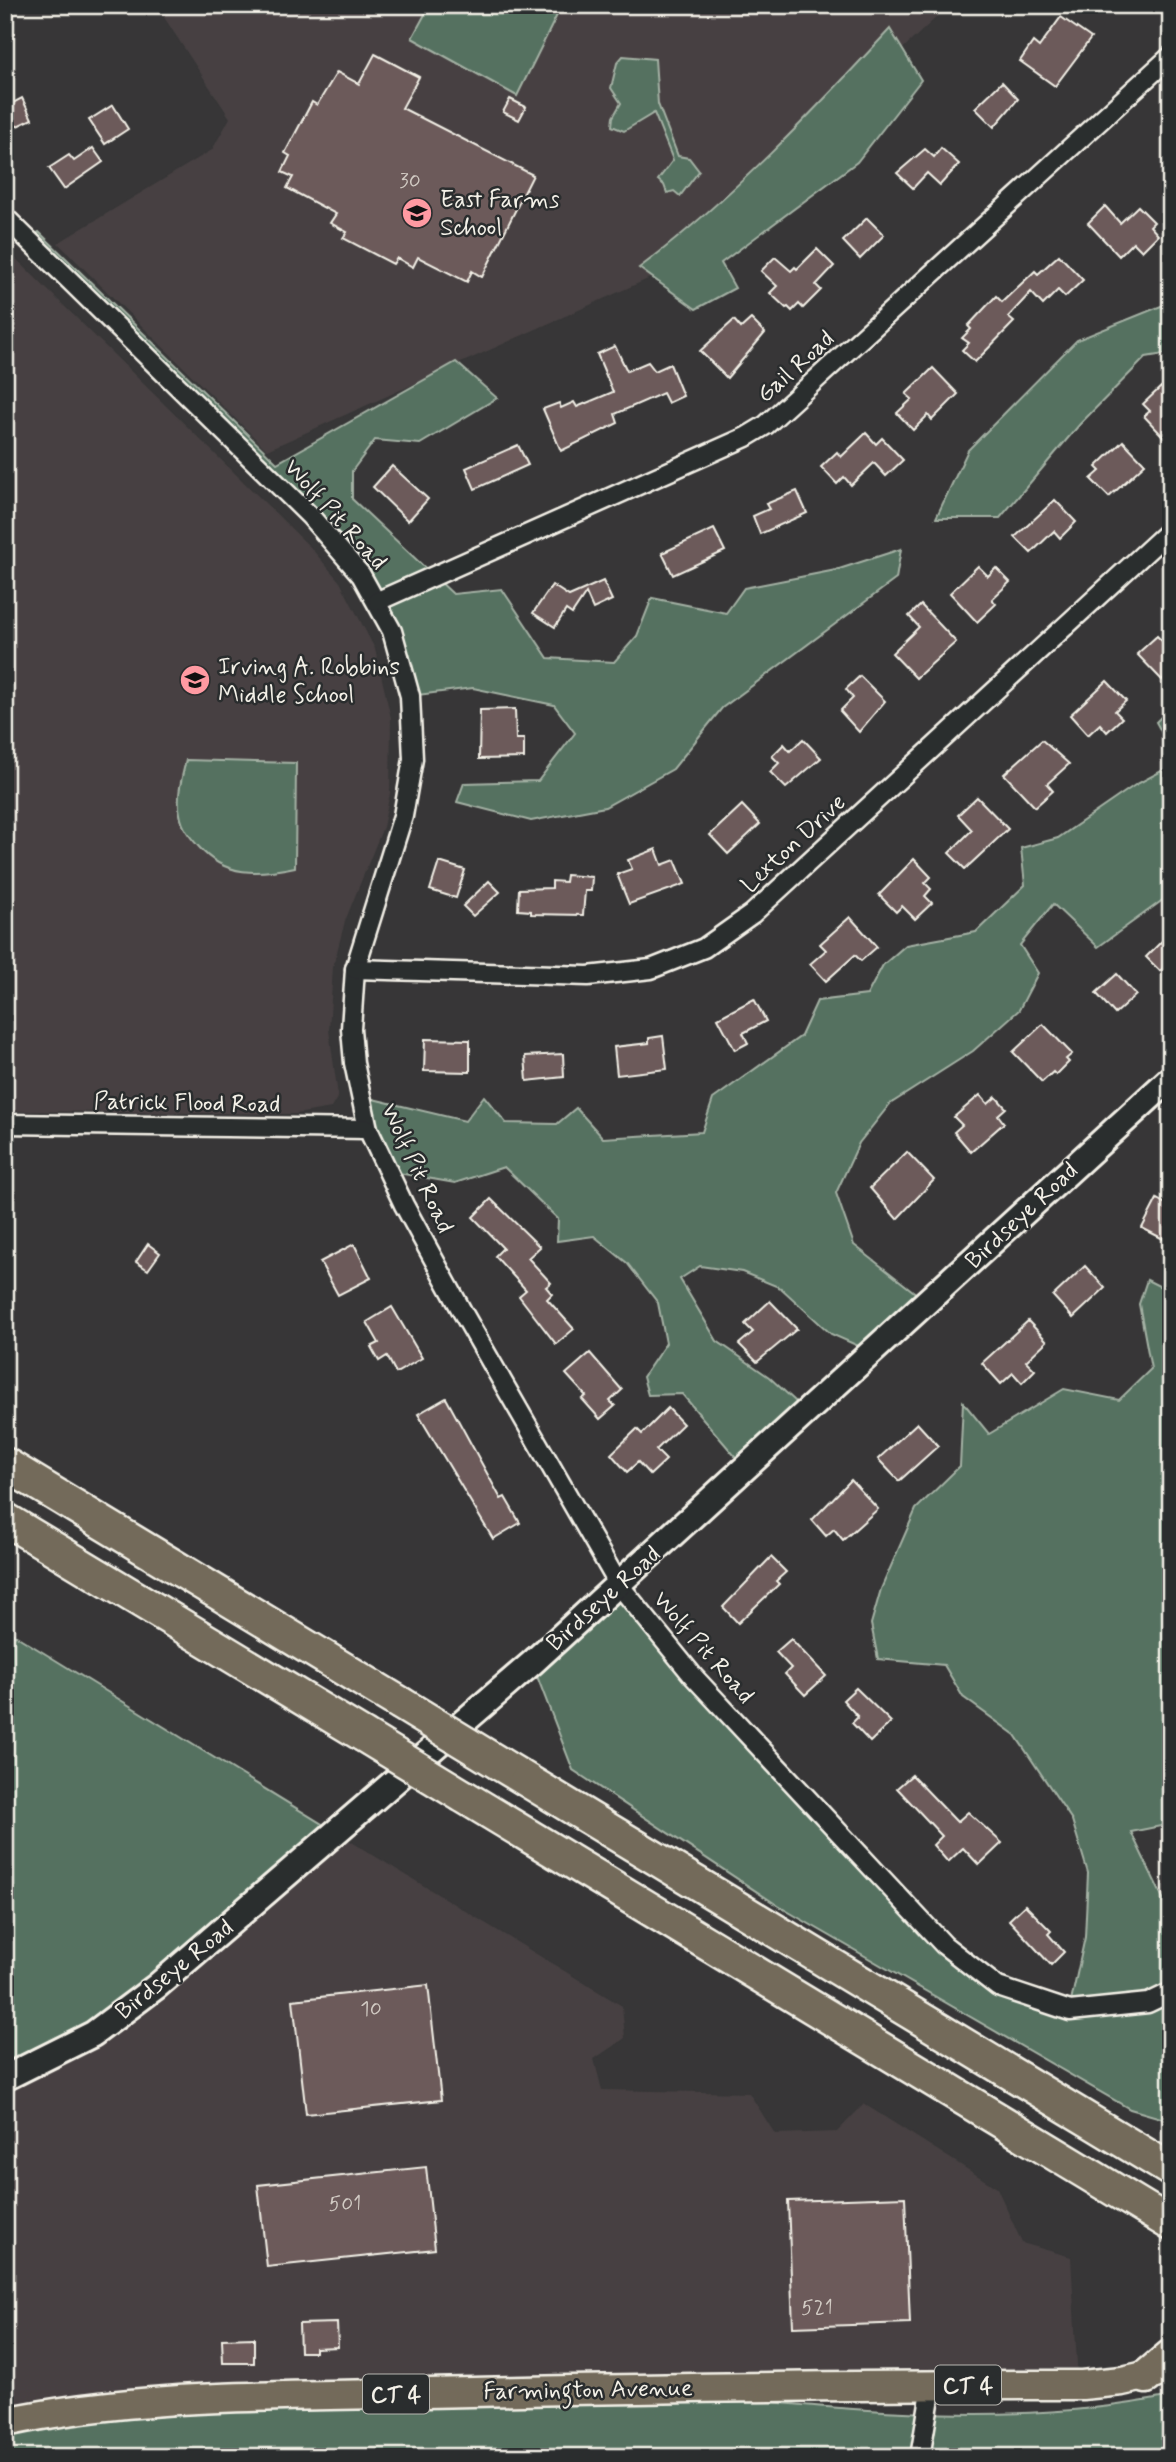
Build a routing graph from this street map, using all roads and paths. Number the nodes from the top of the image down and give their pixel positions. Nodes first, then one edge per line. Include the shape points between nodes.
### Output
1 (1171, 56) edge
2 (5, 216) edge
3 (1171, 529) edge
4 (379, 601) junction
5 (355, 969) junction
6 (1169, 1084) edge
7 (5, 1124) edge
8 (368, 1129) junction
9 (5, 1464) edge
10 (5, 1519) edge
11 (619, 1585) junction
12 (1171, 1992) edge
13 (5, 2078) edge
14 (1171, 2170) edge
15 (1130, 2199) junction
16 (1171, 2224) edge
17 (1171, 2241) edge
18 (1171, 2356) edge
19 (1158, 2373) edge
20 (932, 2385) junction
21 (5, 2422) edge
22 (920, 2457) edge

1 - 4 street, Gail Road via 766,425
2 - 4 street, Wolf Pit Road via 310,516
3 - 5 street, Lexton Drive via 752,914 704,948 650,969 588,976
4 - 5 street, Wolf Pit Road via 403,662 414,725 414,759 403,816
5 - 8 street, Wolf Pit Road via 351,1029
6 - 11 main road, Birdseye Road
7 - 8 street, Patrick Flood Road
8 - 11 street, Wolf Pit Road via 463,1314
9 - 14 highway, bridge
10 - 15 highway, bridge
11 - 12 street, Wolf Pit Road via 694,1677 944,1945 998,1987 1070,2011 1148,2003
11 - 13 main road, Birdseye Road via 157,1986 93,2034
15 - 16 highway
15 - 17 highway
18 - 19 highway
19 - 20 main road, Farmington Avenue / CT 4 via 1082,2385
20 - 21 main road, Farmington Avenue / CT 4 via 201,2399 103,2406
20 - 22 street

